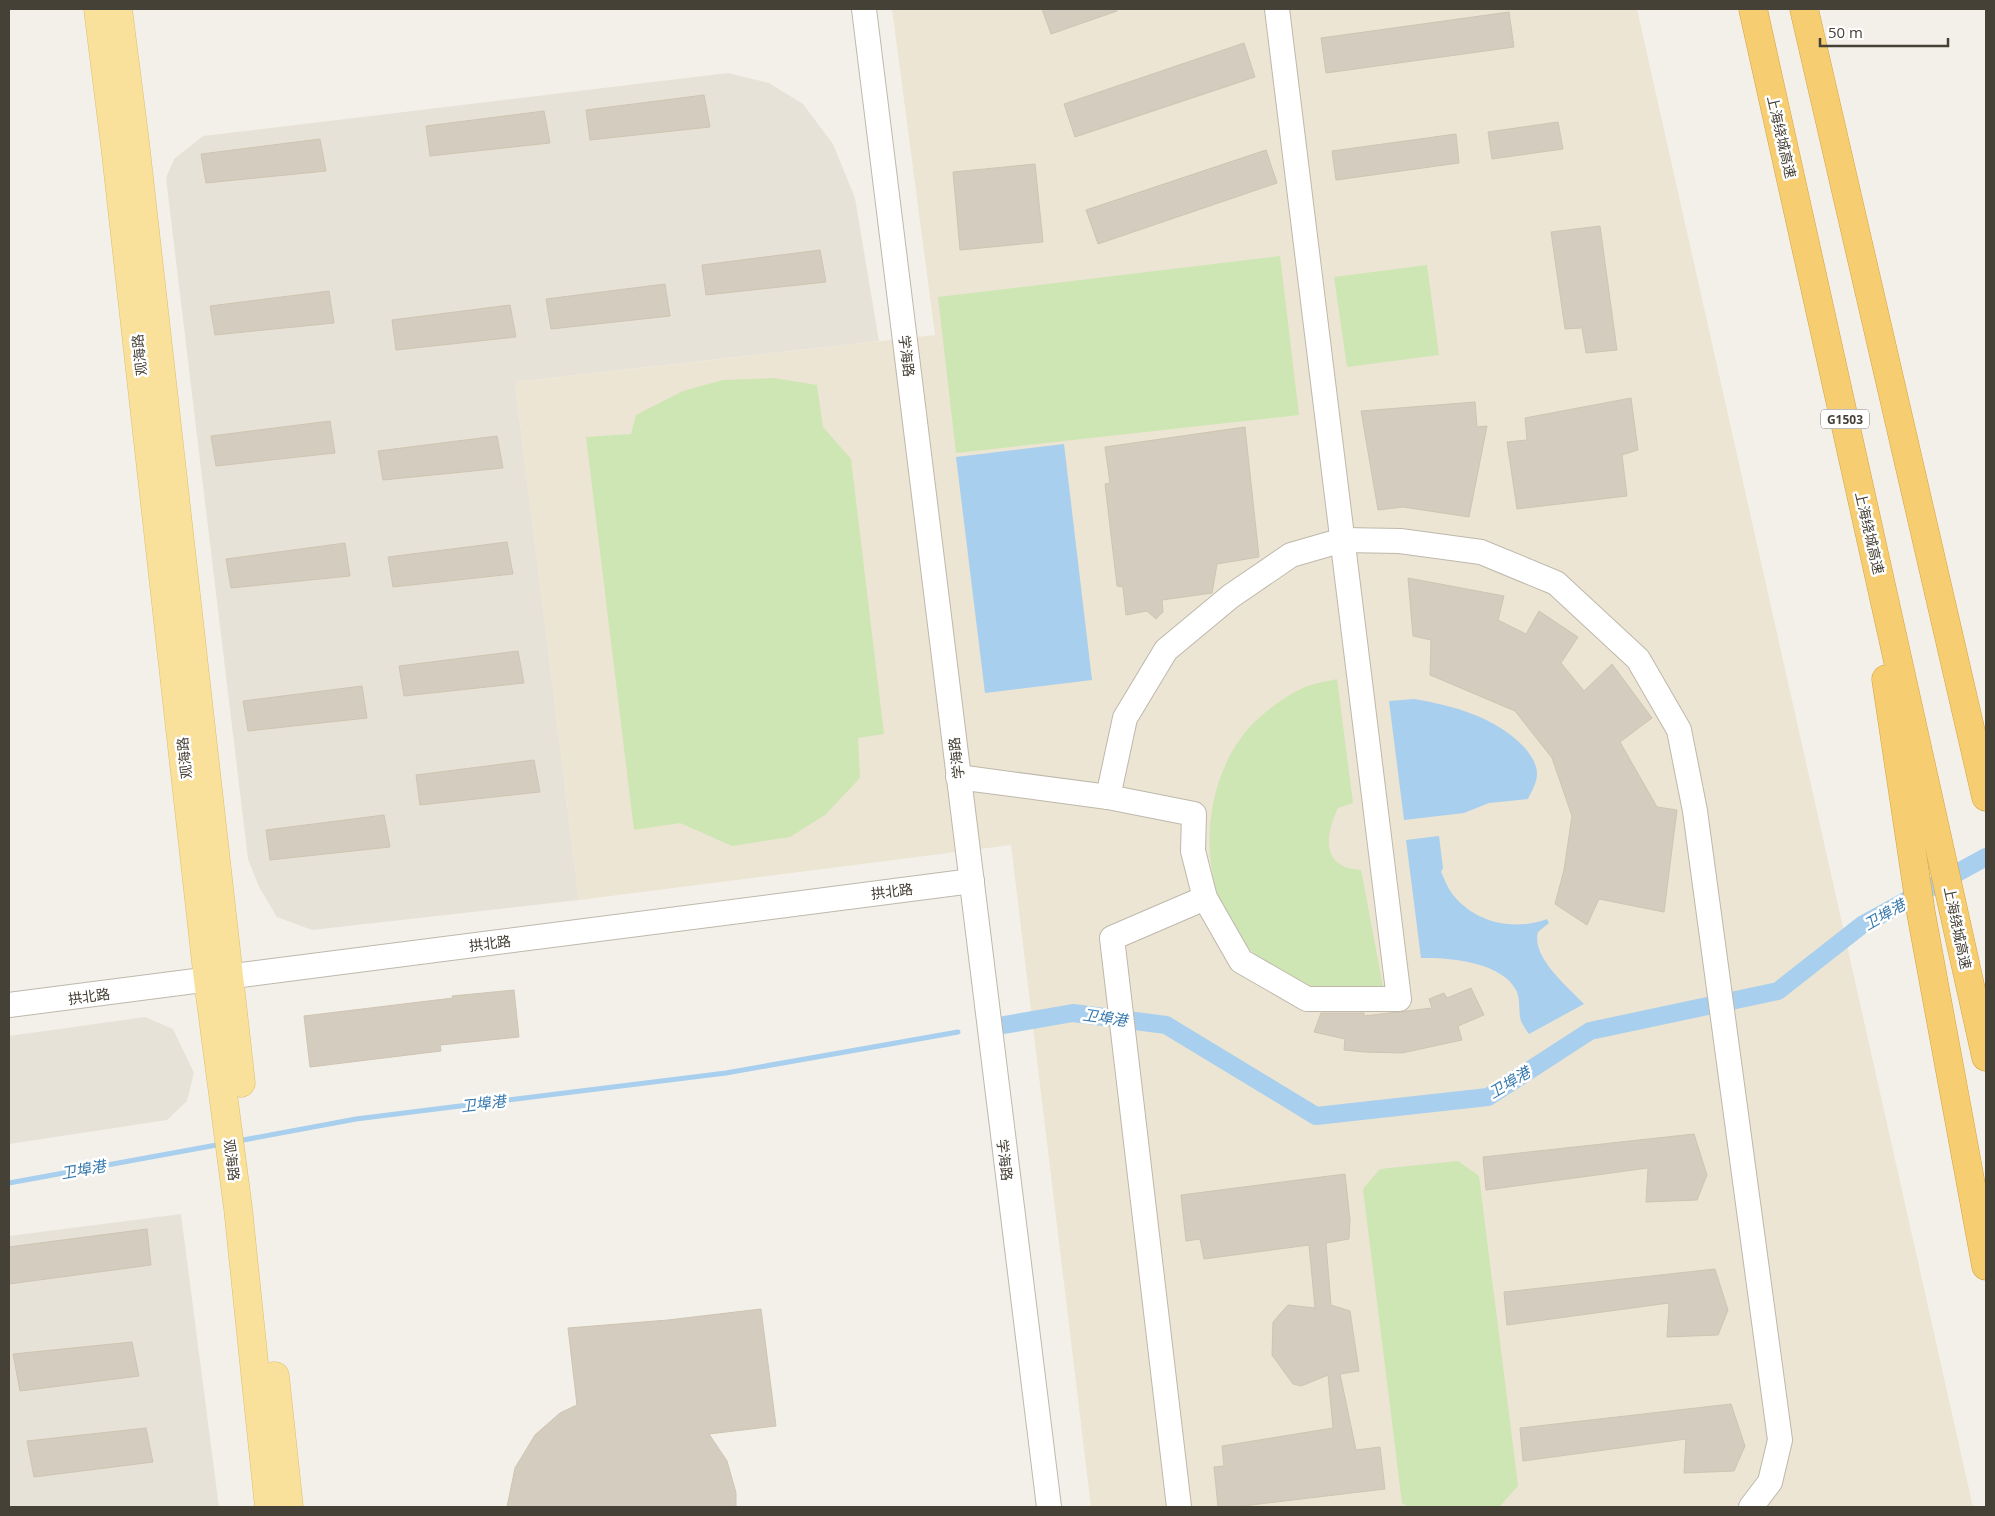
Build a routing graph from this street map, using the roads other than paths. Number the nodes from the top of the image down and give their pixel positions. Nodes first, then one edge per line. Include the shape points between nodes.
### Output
1 (98, 9) edge
2 (118, 9) edge
3 (864, 9) edge
4 (1277, 9) edge
5 (1753, 9) edge
6 (1804, 9) edge
7 (1905, 445) junction
8 (1854, 457) junction
9 (1343, 540) junction
10 (1986, 713) edge
11 (958, 776) junction
12 (1108, 797) junction
13 (1986, 797) edge
14 (972, 881) junction
15 (1205, 898) junction
16 (218, 979) junction
17 (9, 1005) edge
18 (1986, 1057) edge
19 (1986, 1266) edge
20 (273, 1505) edge
21 (1049, 1507) edge
22 (1179, 1507) edge
23 (1751, 1507) edge

1 - 16 main road, 观海路
2 - 16 main road, 观海路 via 138,162
3 - 11 street, 学海路
4 - 9 street
5 - 8 highway, 上海绕城高速 / G1503
6 - 7 highway
7 - 10 highway
7 - 13 highway
8 - 18 highway, 上海绕城高速 / G1503
8 - 19 highway via 1921,913
9 - 12 street via 1291,555 1231,596 1166,650 1125,718
9 - 15 street via 1399,999 1307,999 1241,961
9 - 23 street via 1400,541 1481,552 1556,583 1638,659 1679,730 1695,811 1780,1440 1770,1482
11 - 12 street
11 - 14 street, 学海路
12 - 15 street via 1194,814 1193,851
14 - 16 street, 拱北路
14 - 21 street, 学海路
15 - 22 street via 1112,938
16 - 17 street, 拱北路
16 - 20 main road, 观海路 via 242,1170

